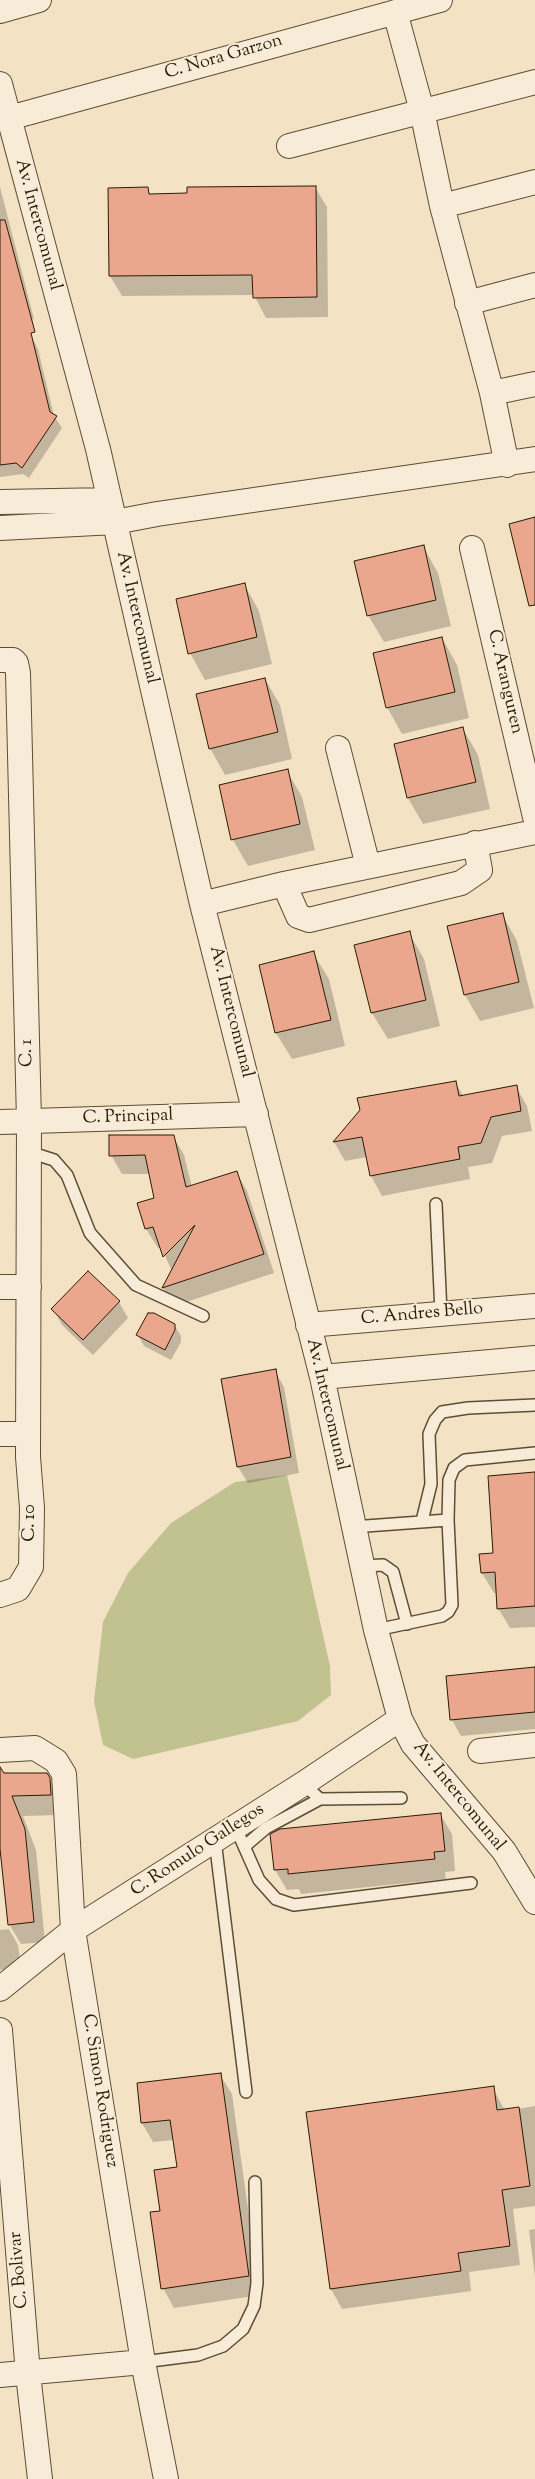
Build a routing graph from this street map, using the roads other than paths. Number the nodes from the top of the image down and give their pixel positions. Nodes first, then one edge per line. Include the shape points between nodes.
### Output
1 (39, 0) edge
2 (426, 2) edge
3 (365, 9) edge
4 (0, 10) edge
5 (395, 12) junction
6 (535, 82) edge
7 (0, 84) edge
8 (422, 111) junction
9 (8, 118) junction
10 (289, 146) dead end
11 (535, 182) edge
12 (442, 206) junction
13 (535, 285) edge
14 (467, 303) junction
15 (535, 384) edge
16 (492, 393) junction
17 (535, 459) edge
18 (506, 465) junction
19 (0, 502) edge
20 (112, 511) junction
21 (0, 528) edge
22 (472, 548) dead end
23 (9, 666) edge
24 (338, 748) dead end
25 (535, 817) edge
26 (535, 832) edge
27 (475, 843) junction
28 (368, 866) junction
29 (284, 884) junction
30 (202, 904) junction
31 (256, 1114) junction
32 (0, 1122) edge
33 (29, 1122) junction
34 (29, 1152) junction
35 (436, 1204) dead end
36 (0, 1287) edge
37 (29, 1287) junction
38 (535, 1306) edge
39 (441, 1313) junction
40 (203, 1316) dead end
41 (308, 1325) junction
42 (535, 1358) edge
43 (322, 1377) junction
44 (535, 1405) edge
45 (0, 1434) edge
46 (28, 1434) junction
47 (535, 1453) edge
48 (448, 1520) junction
49 (422, 1521) junction
50 (354, 1529) junction
51 (362, 1566) junction
52 (0, 1595) edge
53 (407, 1624) junction
54 (376, 1630) junction
55 (400, 1718) junction
56 (535, 1745) edge
57 (0, 1750) edge
58 (480, 1751) dead end
59 (312, 1792) junction
60 (401, 1798) dead end
61 (240, 1836) junction
62 (215, 1840) junction
63 (471, 1882) dead end
64 (535, 1902) edge
65 (73, 1930) junction
66 (0, 1989) edge
67 (0, 2030) edge
68 (246, 2092) dead end
69 (255, 2182) dead end
70 (143, 2362) junction
71 (28, 2374) junction
72 (0, 2375) edge
73 (40, 2479) edge
74 (166, 2479) edge

1 - 4 street
2 - 5 street, C. Nora Garzon
3 - 5 street, C. Nora Garzon
3 - 9 street, C. Nora Garzon
5 - 8 street
6 - 8 street
7 - 9 street, Av. Intercomunal
8 - 10 street
8 - 12 street
9 - 20 street, Av. Intercomunal
11 - 12 street
12 - 14 street
13 - 14 street
14 - 16 street
15 - 16 street
16 - 18 street
17 - 18 street
18 - 20 street via 157,514
19 - 20 street
20 - 21 street
20 - 30 street, Av. Intercomunal
22 - 25 street, C. Aranguren
23 - 33 street, C. 1
24 - 28 street
26 - 27 street
27 - 28 street
27 - 29 street via 480,870 461,883 309,920 298,916
28 - 29 street
29 - 30 street
30 - 31 street, Av. Intercomunal
31 - 33 street, C. Principal
31 - 41 street, Av. Intercomunal
32 - 33 street, C. Principal
33 - 34 street, C. 1
34 - 37 street, C. 1
34 - 40 lane via 54,1160 67,1175 90,1233 136,1285
35 - 39 lane
36 - 37 street
37 - 46 street, C. 1
38 - 39 street, C. Andres Bello
39 - 41 street, C. Andres Bello
41 - 43 street, Av. Intercomunal
42 - 43 street
43 - 50 street, Av. Intercomunal
44 - 49 lane via 442,1412 429,1434 431,1484
45 - 46 street
46 - 52 street, C. 10 via 31,1567 18,1589
47 - 48 lane via 472,1459 459,1464 451,1474
48 - 49 lane
48 - 53 lane via 452,1605 442,1616
49 - 50 lane
50 - 51 street, Av. Intercomunal
51 - 53 lane via 383,1565 393,1572
51 - 54 street, Av. Intercomunal
53 - 54 lane
54 - 55 street, Av. Intercomunal
55 - 59 street, C. Romulo Gallegos
55 - 64 street, Av. Intercomunal via 413,1744 504,1851
56 - 58 street
57 - 65 street, C. Simon Rodriguez via 35,1748 56,1760 64,1774
59 - 60 lane
59 - 61 street, C. Romulo Gallegos
61 - 62 street, C. Romulo Gallegos
61 - 63 lane via 259,1880 276,1899 294,1905
62 - 65 street, C. Romulo Gallegos
62 - 68 lane
65 - 66 street, C. Romulo Gallegos
65 - 70 street, C. Simon Rodriguez
67 - 71 street, C. Bolivar
69 - 70 lane via 257,2283 254,2306 243,2329 222,2346 198,2355
70 - 71 street
70 - 74 street, C. Simon Rodriguez
71 - 72 street
71 - 73 street, C. Bolivar

